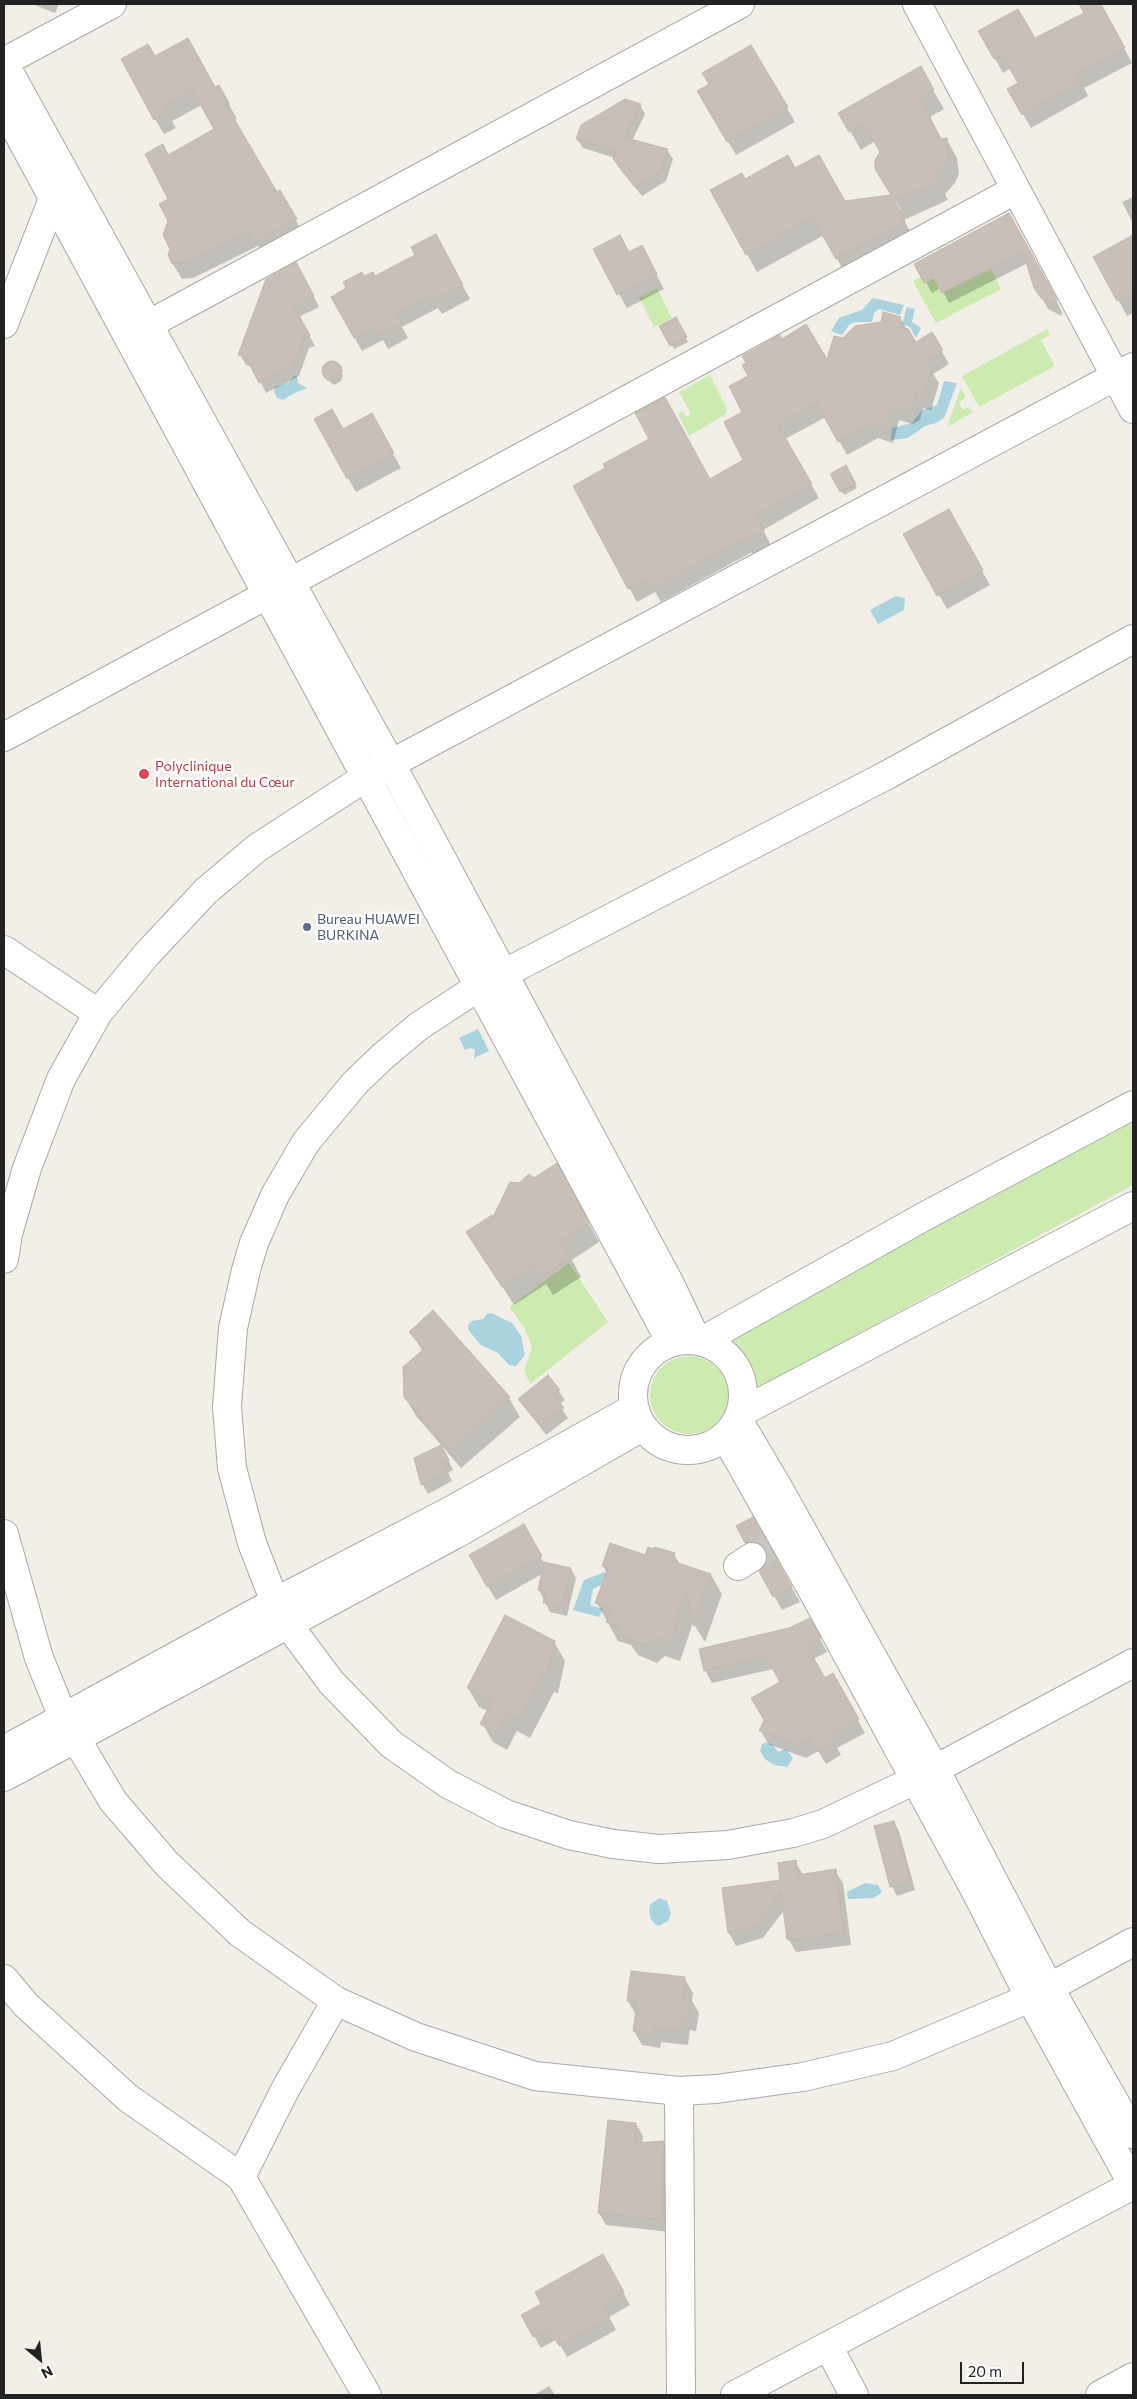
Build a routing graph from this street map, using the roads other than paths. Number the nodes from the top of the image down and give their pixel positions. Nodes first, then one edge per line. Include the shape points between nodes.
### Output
1 (740, 4) edge
2 (104, 6) edge
3 (923, 6) edge
4 (4, 63) edge
5 (4, 107) edge
6 (63, 173) junction
7 (1015, 190) junction
8 (53, 198) junction
9 (4, 324) edge
10 (138, 331) junction
11 (1124, 372) edge
12 (1133, 409) edge
13 (289, 581) junction
14 (266, 594) junction
15 (1133, 639) edge
16 (4, 737) edge
17 (391, 764) junction
18 (366, 777) junction
19 (4, 950) edge
20 (503, 974) junction
21 (480, 986) junction
22 (98, 1013) junction
23 (1133, 1105) edge
24 (1133, 1206) edge
25 (4, 1260) edge
26 (690, 1341) junction
27 (638, 1417) junction
28 (735, 1423) junction
29 (4, 1534) edge
30 (281, 1612) junction
31 (1133, 1663) edge
32 (69, 1727) junction
33 (4, 1750) edge
34 (925, 1774) junction
35 (4, 1776) edge
36 (1133, 1942) edge
37 (4, 1979) edge
38 (1040, 1994) junction
39 (336, 2001) junction
40 (679, 2091) junction
41 (1133, 2134) edge
42 (241, 2177) junction
43 (1133, 2185) edge
44 (828, 2346) junction
45 (1133, 2377) edge
46 (367, 2395) edge
47 (681, 2395) edge
48 (735, 2395) edge
49 (854, 2395) edge
50 (1100, 2395) edge

1 - 10 street
2 - 4 street
3 - 7 street
4 - 6 street
5 - 8 street
6 - 8 street
6 - 10 street
7 - 11 street
7 - 13 street
8 - 9 street
8 - 10 street
10 - 13 street
10 - 14 street
11 - 12 street
11 - 17 street
13 - 14 street
13 - 17 street
14 - 16 street
14 - 18 street
15 - 20 street via 887,775
17 - 18 street
17 - 20 street
18 - 21 street
18 - 22 street via 257,848 206,891
19 - 22 street
20 - 21 street
20 - 26 street via 669,1282
21 - 26 street
21 - 30 street via 420,1026 355,1083 306,1142 275,1195 254,1244 233,1328 227,1407 232,1468 252,1543
22 - 25 street via 62,1080 26,1168
23 - 26 street
24 - 28 street
26 - 27 street via 652,1352 639,1368 632,1387
26 - 28 street via 715,1346 730,1357 740,1373 744,1392
27 - 28 street via 659,1442 680,1450 702,1448
27 - 30 street via 456,1534
28 - 34 street via 779,1489
28 - 34 street via 780,1541
29 - 32 street via 39,1658
30 - 32 street
30 - 34 street via 331,1682 391,1744 448,1784 506,1814 569,1835 660,1849 728,1845 823,1824
31 - 34 street
32 - 33 street
32 - 35 street
32 - 39 street via 113,1801 167,1864 240,1933
34 - 38 street
36 - 38 street
37 - 42 street via 26,2005 128,2098
38 - 40 street via 893,2056 803,2077
38 - 41 street
38 - 43 street
39 - 40 street via 416,2037 536,2076
39 - 42 street via 286,2088
40 - 47 street
42 - 46 street
43 - 44 street
44 - 48 street
44 - 49 street
45 - 50 street

